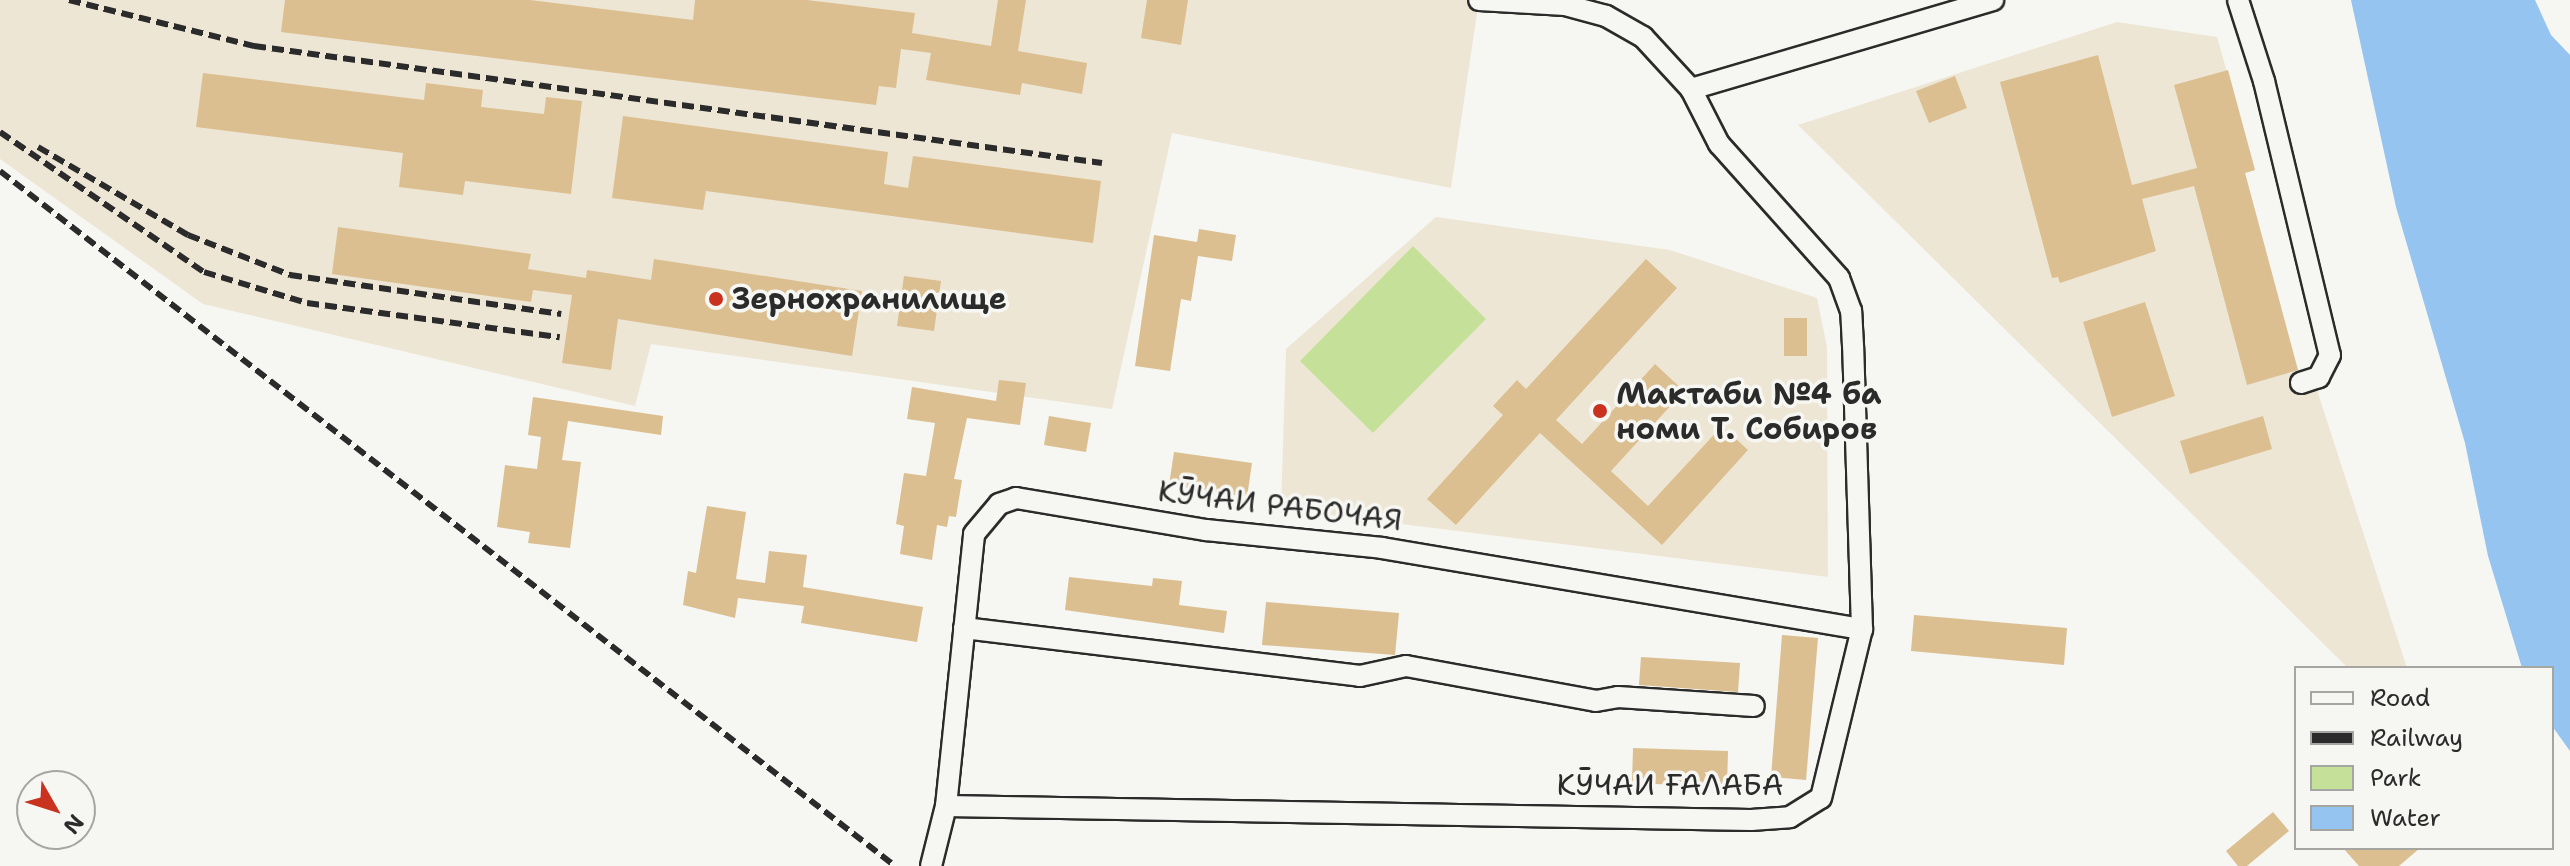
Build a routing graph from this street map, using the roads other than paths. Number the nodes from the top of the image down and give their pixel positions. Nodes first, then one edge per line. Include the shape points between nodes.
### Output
1 (1479, 0) edge
2 (1993, 0) edge
3 (2238, 0) edge
4 (1691, 89) junction
5 (2301, 383) dead end
6 (964, 628) junction
7 (1862, 629) junction
8 (1754, 706) dead end
9 (946, 806) junction
10 (932, 861) edge

1 - 4 street, КӮЧАИ ҒАЛАБА via 1565,5 1606,16 1643,37
2 - 4 street
3 - 5 street via 2264,81 2330,355 2319,377
4 - 7 street, КӮЧАИ ҒАЛАБА via 1719,144 1826,257 1851,311
6 - 7 street, КӮЧАИ РАБОЧАЯ via 974,534 999,504 1016,498 1206,530 1382,548
6 - 8 street via 1360,676 1406,666 1596,701 1618,697
6 - 9 street, КӮЧАИ РАБОЧАЯ
7 - 9 street, КӮЧАИ ҒАЛАБА via 1827,783 1814,806 1790,817
9 - 10 street

